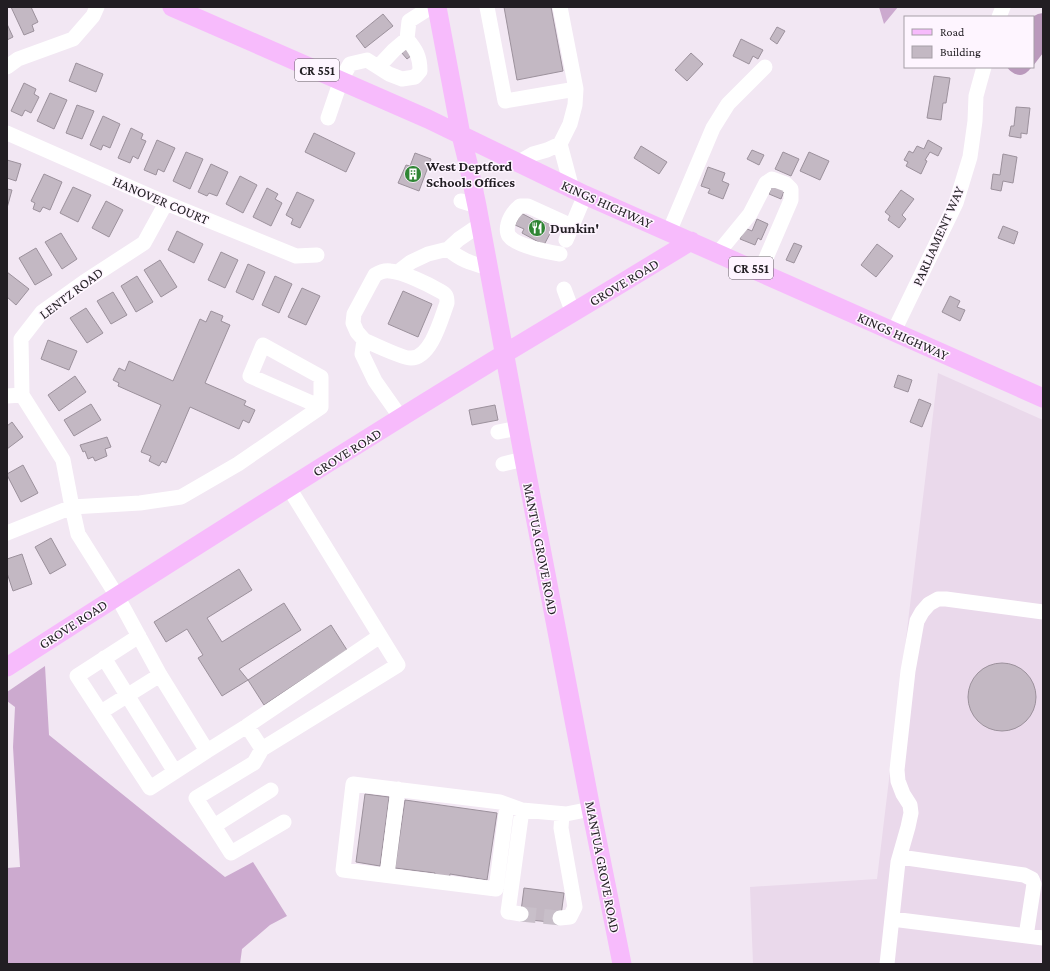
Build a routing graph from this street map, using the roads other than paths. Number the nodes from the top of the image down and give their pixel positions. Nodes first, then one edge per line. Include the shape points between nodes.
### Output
1 (97, 7) edge
2 (172, 7) edge
3 (431, 7) edge
4 (437, 7) edge
5 (487, 7) edge
6 (560, 7) edge
7 (408, 39) junction
8 (7, 67) edge
9 (378, 67) junction
10 (765, 67) dead end
11 (984, 68) edge
12 (341, 80) junction
13 (576, 89) junction
14 (328, 118) dead end
15 (7, 133) edge
16 (461, 135) junction
17 (560, 144) junction
18 (519, 162) junction
19 (579, 192) junction
20 (166, 203) junction
21 (481, 224) junction
22 (572, 226) junction
23 (669, 232) junction
24 (566, 240) dead end
25 (691, 241) junction
26 (448, 249) junction
27 (718, 253) junction
28 (560, 254) dead end
29 (318, 255) dead end
30 (489, 268) junction
31 (398, 272) junction
32 (760, 272) junction
33 (564, 289) dead end
34 (573, 313) junction
35 (894, 331) junction
36 (364, 340) junction
37 (504, 354) junction
38 (22, 395) junction
39 (7, 396) edge
40 (1043, 398) edge
41 (321, 407) junction
42 (401, 418) junction
43 (518, 428) junction
44 (498, 432) dead end
45 (524, 459) junction
46 (503, 464) dead end
47 (289, 488) junction
48 (72, 507) junction
49 (7, 533) edge
50 (117, 596) junction
51 (1043, 612) edge
52 (139, 636) junction
53 (380, 636) junction
54 (104, 658) junction
55 (7, 667) edge
56 (160, 675) junction
57 (127, 696) junction
58 (101, 712) junction
59 (247, 726) junction
60 (262, 749) junction
61 (207, 751) junction
62 (175, 772) junction
63 (271, 790) dead end
64 (398, 790) junction
65 (507, 805) junction
66 (591, 809) junction
67 (522, 810) junction
68 (562, 814) junction
69 (284, 822) dead end
70 (214, 826) junction
71 (900, 857) junction
72 (387, 875) junction
73 (521, 914) tunnel mouth
74 (560, 918) tunnel mouth
75 (892, 919) junction
76 (1026, 936) junction
77 (1043, 938) edge
78 (622, 964) edge
79 (887, 964) edge

1 - 8 street via 93,16 73,38 18,59
2 - 12 main road, KINGS HIGHWAY / CR 551
3 - 7 street via 409,21
4 - 16 main road, MANTUA GROVE ROAD
5 - 13 street via 505,101
6 - 13 street
7 - 9 street
7 - 9 street via 418,53 420,61 420,71 414,78 402,79
9 - 12 street via 367,60 350,64
10 - 23 street via 728,104 713,128
11 - 35 street, PARLIAMENT WAY via 976,96 970,157 956,203
12 - 14 street
12 - 16 main road, KINGS HIGHWAY / CR 551
13 - 17 street via 570,124
15 - 20 street, HANOVER COURT
16 - 18 main road, KINGS HIGHWAY / CR 551
16 - 21 main road, MANTUA GROVE ROAD via 468,162 469,203
17 - 18 street
17 - 19 street
18 - 19 main road, KINGS HIGHWAY / CR 551
19 - 22 street
19 - 23 main road, KINGS HIGHWAY / CR 551
20 - 29 street, HANOVER COURT via 296,256
20 - 38 street, LENTZ ROAD via 144,243 42,312 21,339
21 - 26 street
21 - 30 main road, MANTUA GROVE ROAD
22 - 24 street
22 - 28 street via 528,206 520,206 509,220 508,235 513,240 532,248
23 - 25 main road, KINGS HIGHWAY / CR 551
25 - 27 main road, KINGS HIGHWAY / CR 551
25 - 34 main road, GROVE ROAD
26 - 30 street via 470,263
26 - 31 street via 428,254
27 - 32 main road, KINGS HIGHWAY / CR 551
27 - 32 street via 750,214 766,183 772,178 786,184 791,189 791,200
30 - 37 main road, MANTUA GROVE ROAD
31 - 36 street via 389,270 375,275 354,314 353,323
31 - 36 street via 445,293 447,297 447,303 430,345 419,357 410,359
32 - 35 main road, KINGS HIGHWAY / CR 551
33 - 34 street
34 - 37 main road, GROVE ROAD
35 - 40 main road, KINGS HIGHWAY / CR 551
36 - 42 street via 362,354 375,381
37 - 42 main road, GROVE ROAD
37 - 43 main road, MANTUA GROVE ROAD
38 - 39 street
38 - 48 street via 63,460
41 - 41 street via 321,377 263,345 250,376
41 - 48 street via 238,464 181,497 140,503
42 - 47 main road, GROVE ROAD
43 - 44 street
43 - 45 main road, MANTUA GROVE ROAD
45 - 46 street
45 - 66 main road, MANTUA GROVE ROAD
47 - 50 main road, GROVE ROAD
47 - 53 street
48 - 49 street
48 - 50 street via 78,534
50 - 52 street
50 - 55 main road, GROVE ROAD
51 - 71 street via 938,599 922,612 917,621 908,671 896,770 911,813
52 - 54 street
52 - 56 street
53 - 59 street
53 - 60 street via 398,665
54 - 57 street
54 - 58 street via 77,676
56 - 57 street
56 - 61 street
57 - 58 street
57 - 62 street
58 - 62 street via 150,788
59 - 60 street
59 - 61 street
60 - 70 street via 254,763 196,798
61 - 62 street
63 - 70 street
64 - 65 street via 500,802
64 - 72 street
64 - 72 street via 353,784 343,870
65 - 67 street
65 - 72 street via 496,889
66 - 68 street
66 - 78 main road, MANTUA GROVE ROAD
67 - 68 street
67 - 73 street via 508,912
68 - 74 street via 561,828 575,907 570,918
69 - 70 street via 231,854
71 - 75 street
71 - 76 street via 1024,874 1032,879 1034,884
75 - 76 street
75 - 79 street
76 - 77 street

